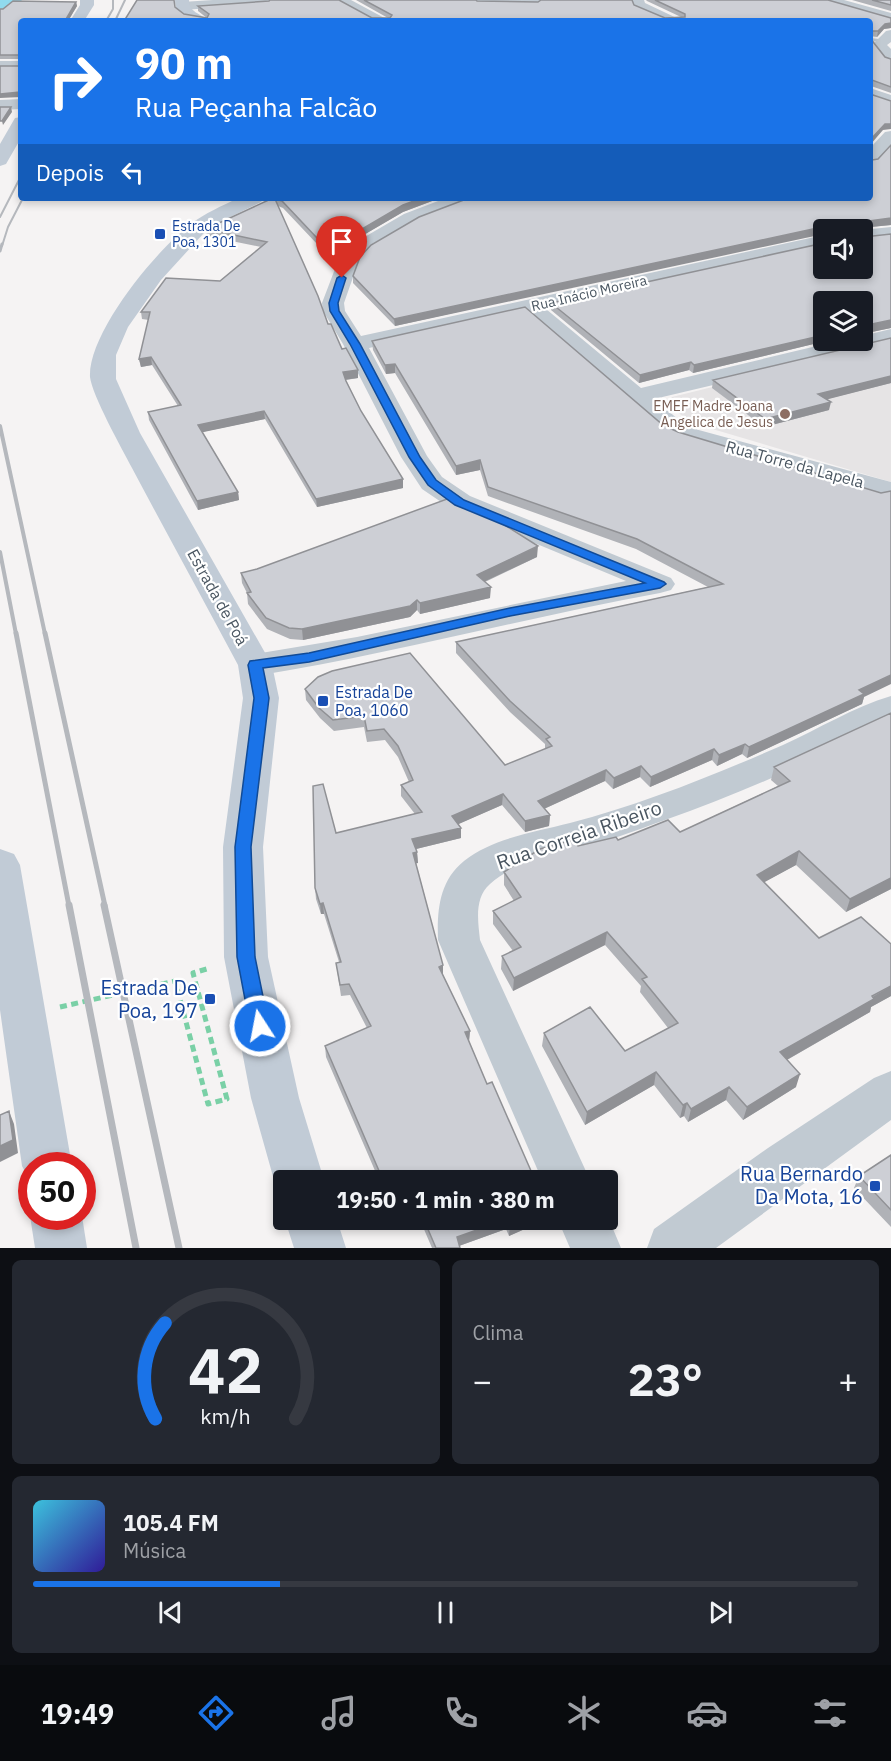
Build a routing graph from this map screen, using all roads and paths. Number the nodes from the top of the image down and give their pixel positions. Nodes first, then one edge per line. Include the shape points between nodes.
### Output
1 (87, 0) edge
2 (269, 0) edge
3 (341, 0) edge
4 (476, 0) edge
5 (638, 0) edge
6 (830, 0) edge
7 (538, 1) edge
8 (182, 3) edge
9 (503, 13) edge
10 (891, 17) edge
11 (79, 18) edge
12 (195, 18) edge
13 (377, 18) edge
14 (668, 18) edge
15 (884, 39) edge
16 (891, 58) edge
17 (0, 65) edge
18 (18, 65) edge
19 (873, 94) edge
20 (891, 100) edge
21 (18, 104) edge
22 (0, 105) edge
23 (18, 127) edge
24 (891, 136) edge
25 (873, 156) edge
26 (0, 160) edge
27 (248, 201) edge
28 (455, 201) edge
29 (891, 233) edge
30 (873, 235) edge
31 (813, 243) edge
32 (530, 306) junction
33 (891, 336) edge
34 (355, 344) junction
35 (636, 396) junction
36 (891, 490) edge
37 (255, 665) junction
38 (891, 708) edge
39 (0, 865) edge
40 (246, 957) junction
41 (58, 1007) dead end
42 (891, 1094) edge
43 (45, 1152) edge
44 (296, 1170) edge
45 (562, 1170) edge
46 (58, 1230) edge
47 (314, 1230) edge
48 (588, 1230) edge
49 (61, 1248) edge
50 (320, 1248) edge
51 (596, 1248) edge
52 (673, 1248) edge

1 - 11 main road
2 - 8 street
3 - 13 street
4 - 7 street
4 - 9 street
5 - 14 street via 647,10
6 - 10 street
8 - 12 main road
15 - 16 street via 879,45
17 - 18 street
19 - 20 street
21 - 22 street
23 - 26 main road
24 - 25 street
27 - 37 main road, Estrada de Poá via 196,230 153,275 116,327 104,355 103,379 127,433
28 - 34 street via 411,218 363,246 348,261 333,303
29 - 30 street
31 - 32 street, Rua Inácio Moreira
32 - 34 street, Rua Inácio Moreira
32 - 35 street, Rua Torre da Lapela
33 - 35 street
34 - 37 street via 414,457 432,483 460,502 660,584
35 - 36 street, Rua Torre da Lapela via 686,434
37 - 40 main road, Estrada de Poá via 261,698 243,847
38 - 45 street, Rua Correia Ribeiro via 796,754 700,793 521,850 488,865 466,884 458,912 459,940
39 - 43 main road
40 - 41 path via 193,973 227,1100 208,1104 174,981
40 - 44 main road, Estrada de Poá via 275,1098
42 - 52 street
46 - 49 main road
47 - 50 main road
48 - 51 street

